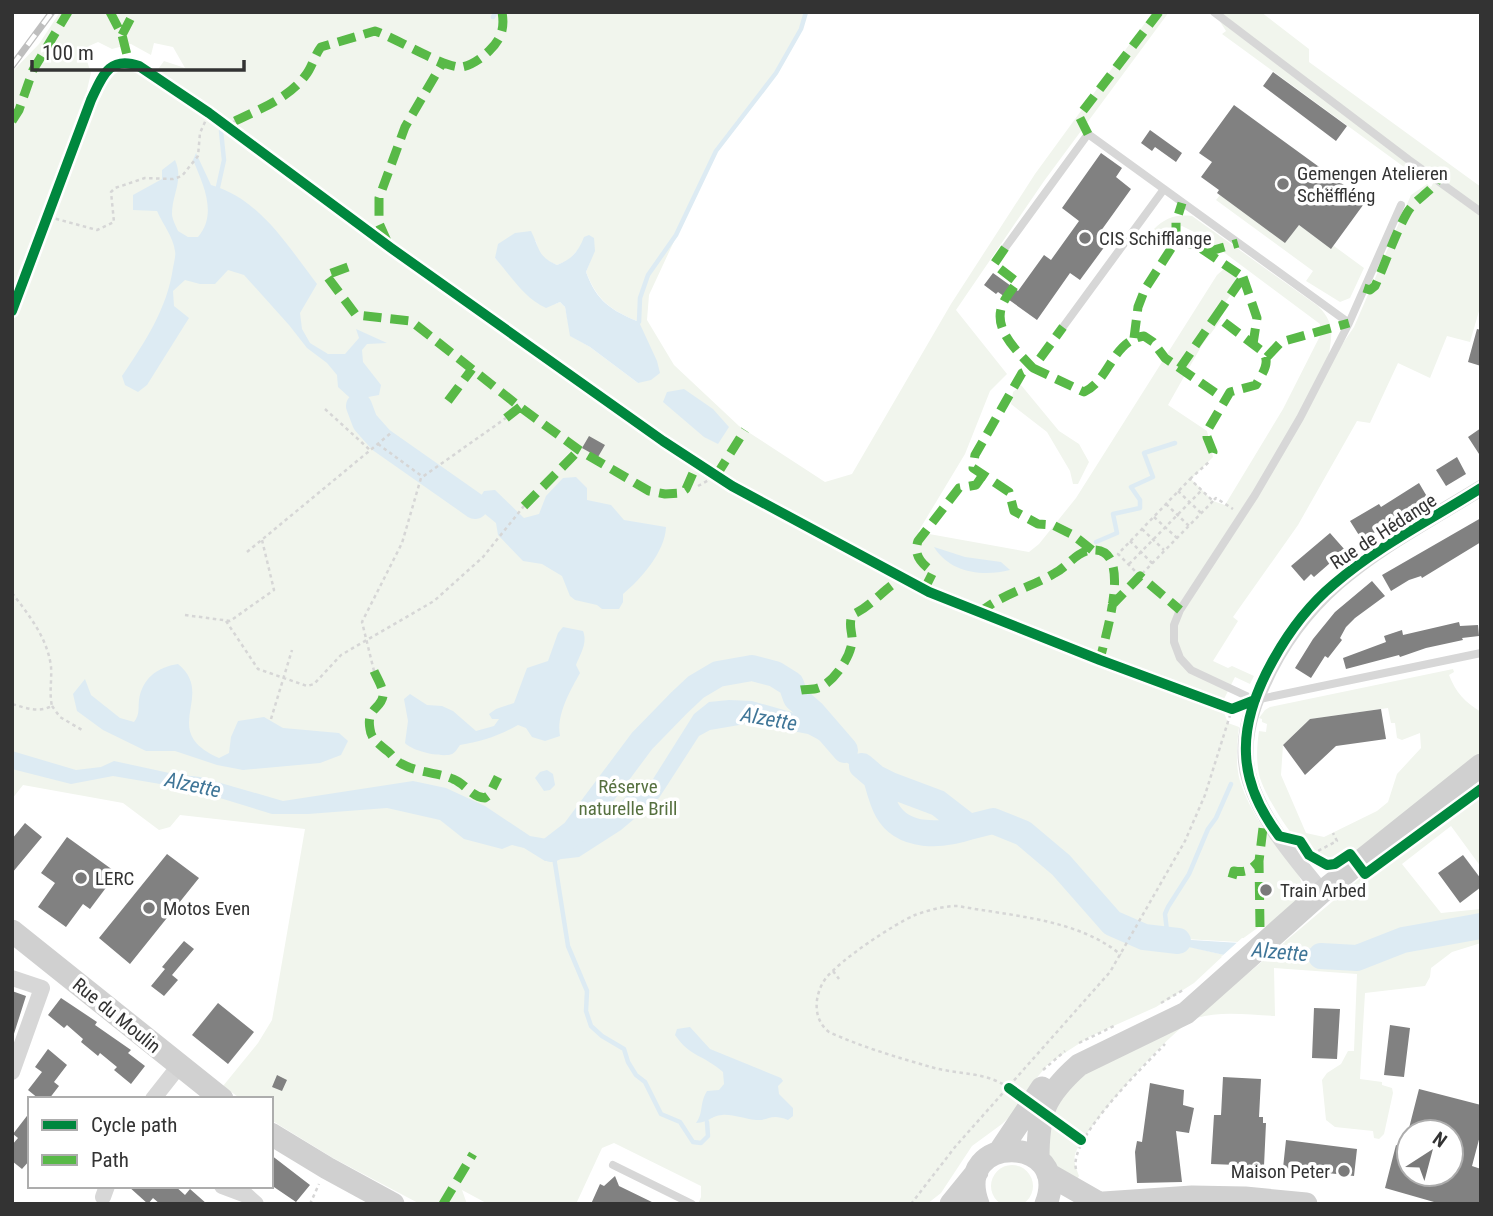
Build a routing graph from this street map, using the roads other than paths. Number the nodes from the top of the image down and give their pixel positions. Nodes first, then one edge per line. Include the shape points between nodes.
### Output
1 (1214, 12) edge
2 (1164, 189) junction
3 (1401, 205) dead end
4 (1481, 212) edge
5 (1005, 248) dead end
6 (1349, 323) junction
7 (1063, 327) dead end
8 (1481, 488) edge
9 (1481, 653) edge
10 (1255, 700) junction
11 (1481, 765) edge
12 (1481, 775) edge
13 (1395, 835) junction
14 (1322, 892) junction
15 (12, 931) edge
16 (1238, 964) junction
17 (12, 978) edge
18 (14, 1062) edge
19 (180, 1066) junction
20 (155, 1097) edge
21 (219, 1097) edge
22 (273, 1135) edge
23 (1000, 1151) junction
24 (613, 1165) dead end
25 (1043, 1167) junction
26 (977, 1172) junction
27 (227, 1188) edge
28 (1142, 1201) edge
29 (1093, 1203) edge
30 (256, 1204) edge
31 (393, 1204) edge
32 (692, 1204) edge
33 (951, 1204) edge
34 (978, 1204) edge
35 (1046, 1204) edge
36 (1306, 1204) edge

1 - 4 lane
2 - 5 lane via 1088,134
2 - 6 lane
2 - 7 lane
3 - 6 lane
6 - 10 lane via 1300,418 1174,625 1180,658 1191,670
8 - 10 street, Rue de Hédange via 1331,586 1286,639
9 - 10 lane
10 - 14 street, Rue de Hédange via 1246,744 1249,779 1269,823
11 - 13 main road
12 - 13 main road
13 - 14 main road
14 - 16 main road
15 - 19 main road, Rue du Moulin
16 - 23 main road via 1149,1020 1072,1056 1043,1085
16 - 25 main road via 1186,1013 1079,1065 1065,1078 1042,1111 1038,1133
17 - 18 street via 42,988
19 - 20 street
19 - 21 main road, Rue du Moulin
22 - 31 main road
23 - 25 main road via 1020,1150
23 - 26 main road
24 - 32 lane
25 - 29 main road
25 - 35 main road via 1050,1185
26 - 33 main road
26 - 34 main road via 974,1193
27 - 30 street
28 - 29 main road
28 - 36 main road via 1245,1198

